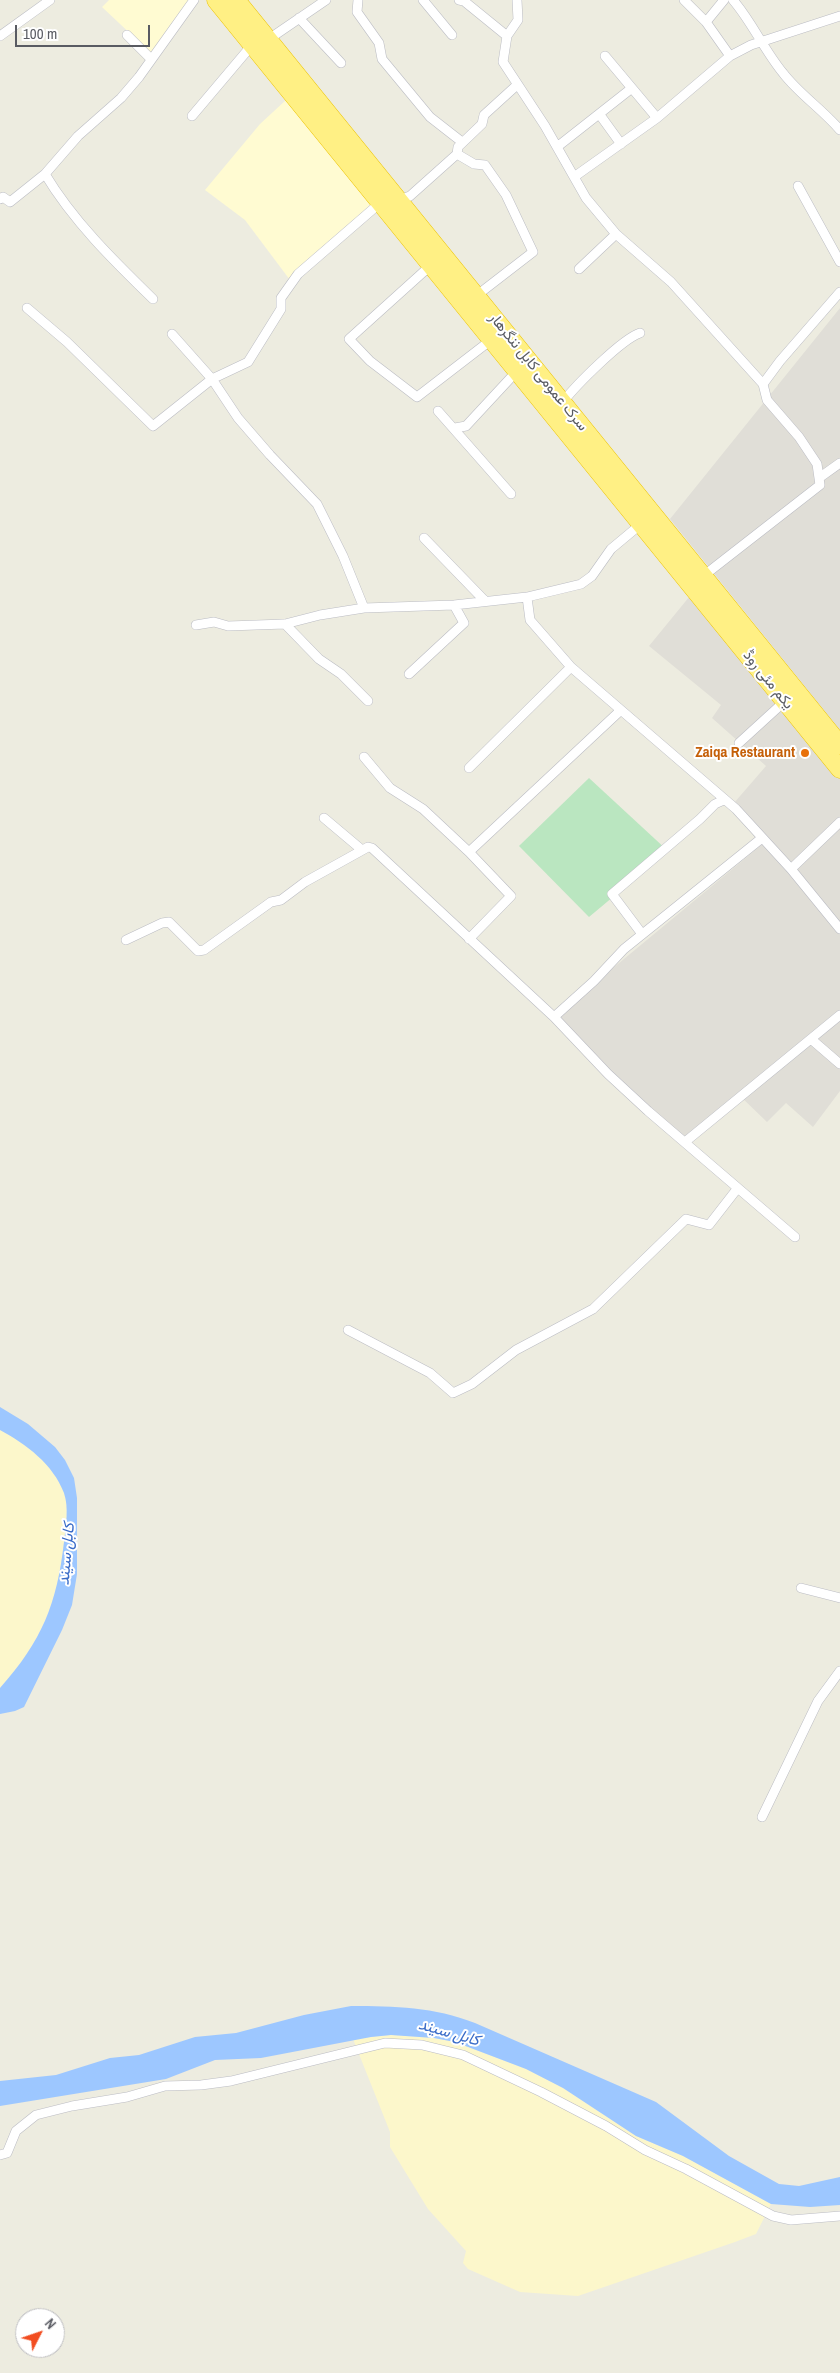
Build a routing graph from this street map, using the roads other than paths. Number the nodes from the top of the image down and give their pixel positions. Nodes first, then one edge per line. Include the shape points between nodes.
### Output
1 (50, 0) edge
2 (194, 0) edge
3 (216, 0) edge
4 (236, 0) edge
5 (326, 0) edge
6 (358, 0) edge
7 (423, 0) edge
8 (459, 0) edge
9 (517, 0) edge
10 (684, 0) edge
11 (724, 0) edge
12 (733, 0) edge
13 (840, 16) edge
14 (299, 18) junction
15 (706, 22) junction
16 (127, 35) dead end
17 (452, 35) dead end
18 (0, 36) edge
19 (507, 36) junction
20 (269, 39) junction
21 (760, 42) junction
22 (252, 44) junction
23 (605, 56) dead end
24 (730, 56) junction
25 (151, 59) junction
26 (341, 63) dead end
27 (518, 85) junction
28 (632, 88) junction
29 (600, 115) junction
30 (192, 116) dead end
31 (657, 118) junction
32 (840, 130) edge
33 (462, 142) junction
34 (621, 144) junction
35 (557, 147) junction
36 (458, 154) junction
37 (45, 174) junction
38 (574, 177) junction
39 (798, 186) dead end
40 (0, 199) edge
41 (389, 202) junction
42 (616, 234) junction
43 (840, 262) edge
44 (430, 266) junction
45 (580, 269) dead end
46 (840, 292) edge
47 (476, 296) junction
48 (153, 299) dead end
49 (27, 308) dead end
50 (640, 333) dead end
51 (172, 334) dead end
52 (491, 340) junction
53 (517, 370) junction
54 (212, 378) junction
55 (763, 384) junction
56 (563, 402) junction
57 (438, 411) dead end
58 (455, 428) junction
59 (840, 463) edge
60 (819, 478) junction
61 (511, 494) dead end
62 (641, 524) junction
63 (424, 538) dead end
64 (698, 584) junction
65 (527, 597) junction
66 (485, 601) junction
67 (454, 605) junction
68 (364, 608) junction
69 (284, 624) junction
70 (196, 626) dead end
71 (571, 667) junction
72 (409, 674) dead end
73 (368, 701) dead end
74 (785, 701) junction
75 (621, 710) junction
76 (739, 742) dead end
77 (840, 745) edge
78 (364, 757) dead end
79 (469, 768) dead end
80 (840, 769) edge
81 (724, 800) junction
82 (324, 818) dead end
83 (840, 822) edge
84 (762, 838) junction
85 (362, 850) junction
86 (469, 852) junction
87 (791, 869) junction
88 (840, 929) edge
89 (642, 934) junction
90 (469, 939) junction
91 (126, 940) dead end
92 (840, 1015) edge
93 (554, 1017) junction
94 (811, 1039) junction
95 (840, 1064) edge
96 (685, 1142) junction
97 (737, 1189) junction
98 (796, 1237) dead end
99 (348, 1330) dead end
100 (801, 1588) dead end
101 (840, 1598) edge
102 (840, 1671) edge
103 (762, 1817) dead end
104 (0, 2155) edge
105 (840, 2216) edge

1 - 18 street
2 - 25 street
3 - 22 highway, سرک عمومی کابل ننگرهار
4 - 20 highway, سرک عمومی کابل ننگرهار
5 - 14 street
6 - 33 street via 357,12 379,43 382,59 430,117
7 - 17 street
8 - 19 street
9 - 19 street via 518,20
10 - 15 street
11 - 15 street
12 - 21 street
13 - 21 street
14 - 20 street
14 - 26 street
15 - 24 street
16 - 25 street
19 - 27 street via 503,62
20 - 41 highway, سرک عمومی کابل ننگرهار
21 - 24 street
21 - 32 street via 784,75
22 - 30 street
22 - 41 highway, سرک عمومی کابل ننگرهار
23 - 28 street
24 - 31 street
25 - 37 street via 121,98 78,136
27 - 33 street via 484,114 482,124
27 - 35 street
28 - 29 street
28 - 31 street
29 - 34 street
29 - 35 street
31 - 34 street
33 - 36 street
34 - 38 street
35 - 38 street
36 - 41 street via 410,196
36 - 47 street via 474,164 485,164 506,195 533,252
37 - 40 street via 10,202 3,197
37 - 48 street via 58,196 116,263
38 - 42 street via 586,198
39 - 43 street
41 - 44 highway, سرک عمومی کابل ننگرهار
41 - 47 highway, سرک عمومی کابل ننگرهار
41 - 54 street via 298,274 281,298 282,310 248,362
42 - 45 street
42 - 55 street via 671,282
44 - 52 highway, سرک عمومی کابل ننگرهار
44 - 52 street via 349,339 370,361 417,398
46 - 55 street
47 - 56 highway, سرک عمومی کابل ننگرهار
49 - 54 street via 67,342 153,426
50 - 56 street via 608,358
51 - 54 street
52 - 53 highway, سرک عمومی کابل ننگرهار
53 - 58 street via 466,426
53 - 62 highway, سرک عمومی کابل ننگرهار
54 - 68 street via 238,418 263,448 318,504
55 - 60 street via 767,400 817,464
56 - 64 highway, سرک عمومی کابل ننگرهار
57 - 58 street
58 - 61 street
59 - 60 street
60 - 64 street via 820,485
62 - 64 highway, سرک عمومی کابل ننگرهار
62 - 65 street via 611,549 592,576 581,584
63 - 66 street
64 - 74 highway, یکم مئی روڈ
64 - 77 highway, سرک عمومی کابل ننگرهار
65 - 66 street
65 - 71 street via 530,620
66 - 67 street
67 - 68 street
67 - 72 street via 464,623
68 - 69 street
69 - 70 street via 228,626 214,622
69 - 73 street
71 - 75 street
71 - 79 street
74 - 76 street
74 - 80 highway, یکم مئی روڈ
75 - 81 street
75 - 86 street
78 - 86 street via 390,788 423,809
81 - 84 street
81 - 89 street via 715,804 612,894
82 - 85 street
83 - 87 street
84 - 87 street
84 - 89 street
85 - 90 street via 372,848
85 - 91 street via 280,900 270,902 204,950 198,950 169,922
86 - 90 street via 511,896
87 - 88 street
89 - 93 street
90 - 93 street
92 - 94 street
93 - 96 street via 608,1074
94 - 95 street
94 - 96 street
96 - 97 street
97 - 98 street
97 - 99 street via 709,1225 686,1219 593,1309 516,1350 472,1384 453,1393 430,1374
100 - 101 street
102 - 103 street via 818,1701
104 - 105 street via 7,2153 16,2131 36,2115 128,2097 165,2086 231,2082 385,2043 422,2045 463,2054 773,2216 791,2220

